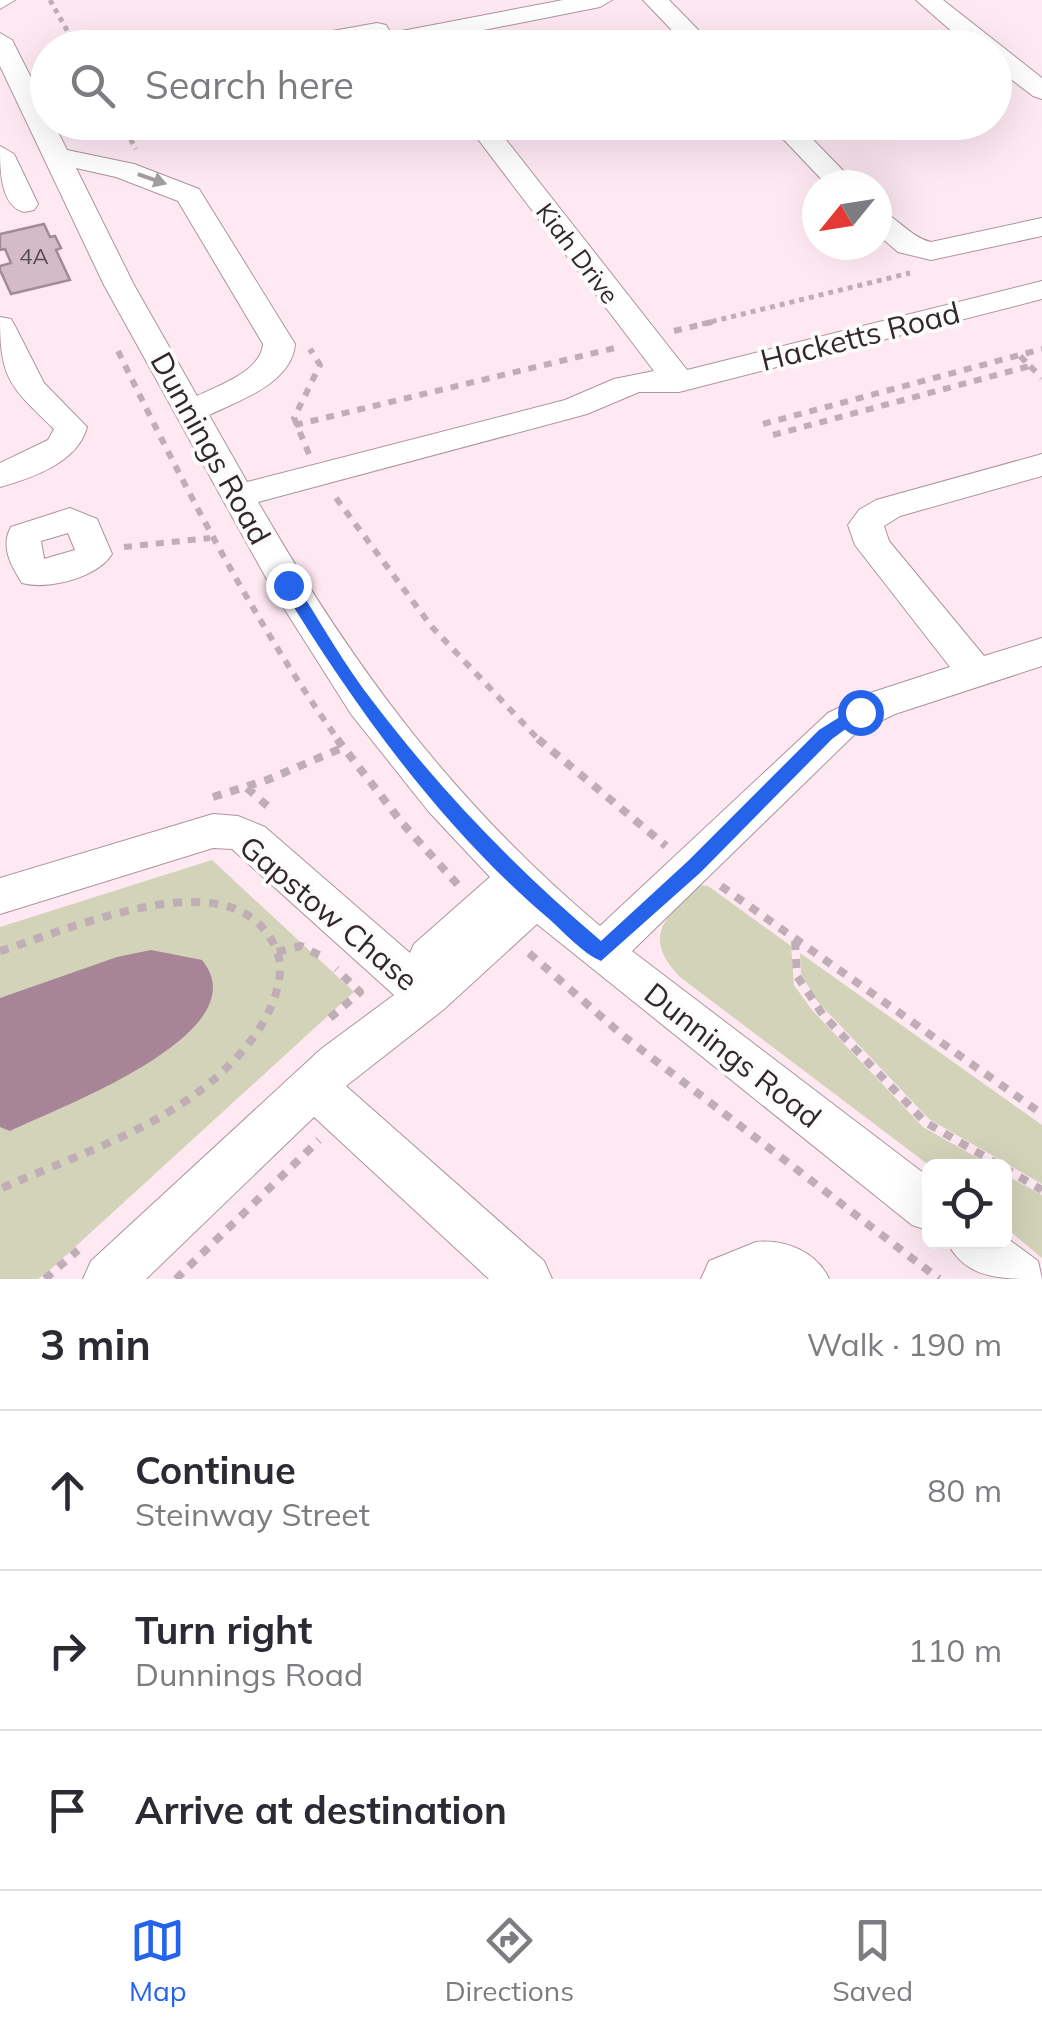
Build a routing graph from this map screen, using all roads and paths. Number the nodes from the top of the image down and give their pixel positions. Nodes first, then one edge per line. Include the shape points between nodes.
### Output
1 (50, 0) edge
2 (600, 0) edge
3 (656, 0) edge
4 (928, 0) edge
5 (67, 30) edge
6 (445, 30) edge
7 (686, 30) edge
8 (965, 30) edge
9 (0, 40) edge
10 (1012, 67) edge
11 (30, 86) edge
12 (1042, 91) edge
13 (53, 140) edge
14 (492, 140) edge
15 (798, 140) edge
16 (58, 156) junction
17 (828, 170) edge
18 (1042, 227) edge
19 (892, 233) edge
20 (1042, 290) edge
21 (5, 346) edge
22 (1042, 349) edge
23 (1019, 355) junction
24 (1030, 366) junction
25 (1042, 378) edge
26 (678, 382) junction
27 (191, 411) junction
28 (763, 424) dead end
29 (295, 425) dead end
30 (774, 435) dead end
31 (309, 455) dead end
32 (1042, 465) edge
33 (0, 476) edge
34 (238, 496) junction
35 (336, 498) dead end
36 (210, 538) dead end
37 (94, 554) joint
38 (13, 564) edge
39 (1042, 652) edge
40 (977, 674) junction
41 (738, 874) dead end
42 (709, 877) junction
43 (527, 888) junction
44 (0, 896) edge
45 (796, 940) junction
46 (0, 951) edge
47 (277, 952) junction
48 (601, 953) junction
49 (417, 987) junction
50 (330, 1072) junction
51 (1042, 1114) edge
52 (988, 1159) edge
53 (1012, 1173) edge
54 (0, 1189) edge
55 (1042, 1190) edge
56 (922, 1202) edge
57 (981, 1249) edge
58 (101, 1258) edge
59 (45, 1279) edge
60 (176, 1279) edge
61 (526, 1279) edge
62 (727, 1279) edge
63 (803, 1279) edge
64 (1020, 1279) edge

1 - 5 path
2 - 6 street
3 - 7 street
4 - 8 street
9 - 11 street, Dunnings Road
10 - 12 street
13 - 16 street, Dunnings Road
14 - 26 street, Kiah Drive
15 - 17 street
16 - 27 street, Dunnings Road via 119,285
16 -> 27 street via 124,170 189,195 280,344 277,362
18 - 19 street via 931,252
20 - 26 street, Hacketts Road
21 - 33 street via 30,388 68,421 70,435 60,448
22 - 23 path
23 - 24 path
23 - 28 path
24 - 25 path
24 - 30 path
26 - 34 street, Hacketts Road via 667,396 618,408 576,407
27 - 34 street, Dunnings Road
29 - 31 path
32 - 40 street via 888,508 866,525 873,545
34 - 43 street, Dunnings Road via 365,704 443,801
35 - 42 path via 433,628 510,710 606,798
36 - 37 path
37 - 38 street via 46,573
39 - 40 street
40 - 42 street via 842,722
41 - 42 path
42 - 45 path
42 - 48 street
43 - 48 street, Dunnings Road
43 - 49 street
44 - 49 street, Gapstow Chase via 213,830 238,833
45 - 51 path
45 - 52 path via 798,976 823,1014 926,1122
46 - 47 path via 147,908 208,901 238,907
47 - 50 path via 312,949 360,992
47 - 54 path via 278,985 270,1005 242,1050 208,1084 128,1133
48 - 56 street, Dunnings Road
49 - 50 street
50 - 58 street
50 - 60 path
50 - 61 street
53 - 55 path
57 - 64 street
58 - 59 path
62 - 63 street via 776,1264

